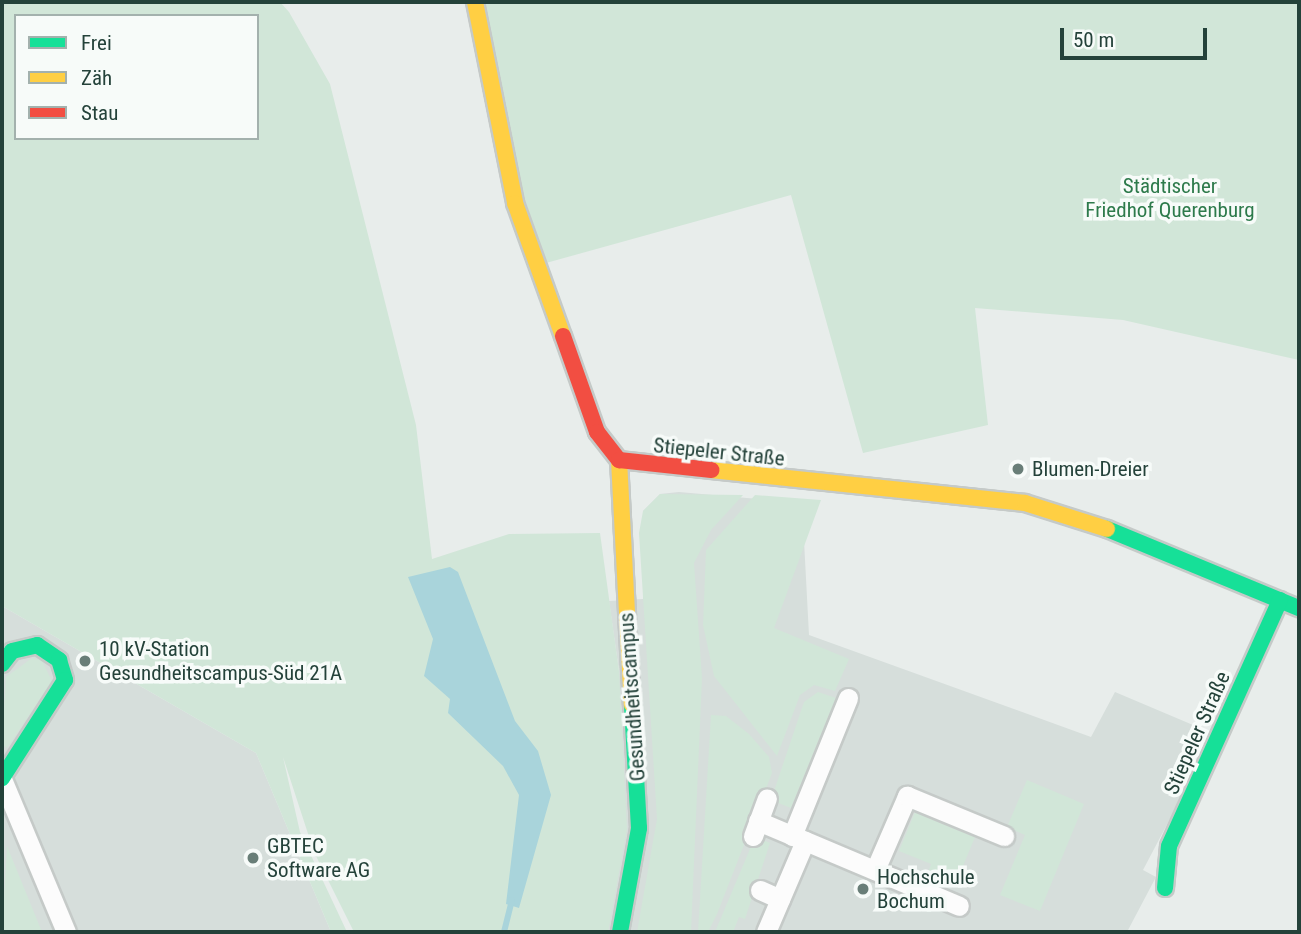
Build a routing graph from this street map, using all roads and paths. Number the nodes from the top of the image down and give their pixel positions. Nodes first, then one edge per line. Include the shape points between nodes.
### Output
1 (475, 2) edge
2 (619, 460) junction
3 (1280, 600) junction
4 (1299, 608) edge
5 (2, 664) edge
6 (848, 698) dead end
7 (2, 778) edge
8 (767, 798) dead end
9 (1004, 836) dead end
10 (787, 838) junction
11 (875, 870) junction
12 (1165, 888) dead end
13 (760, 890) dead end
14 (780, 899) junction
15 (959, 905) dead end
16 (66, 932) edge
17 (620, 932) edge
18 (766, 932) edge

1 - 2 street via 515,204 597,432
2 - 3 street, Stiepeler Straße via 1026,503 1131,536
2 - 17 street, Gesundheitscampus via 639,828
3 - 4 street, Stiepeler Straße
3 - 12 street, Stiepeler Straße via 1169,846
5 - 7 street via 12,651 37,645 59,660 65,680
6 - 10 street
7 - 16 street
8 - 10 street via 755,829
9 - 11 street via 907,796
10 - 11 street
10 - 14 street
11 - 15 street
13 - 14 street
14 - 18 street

